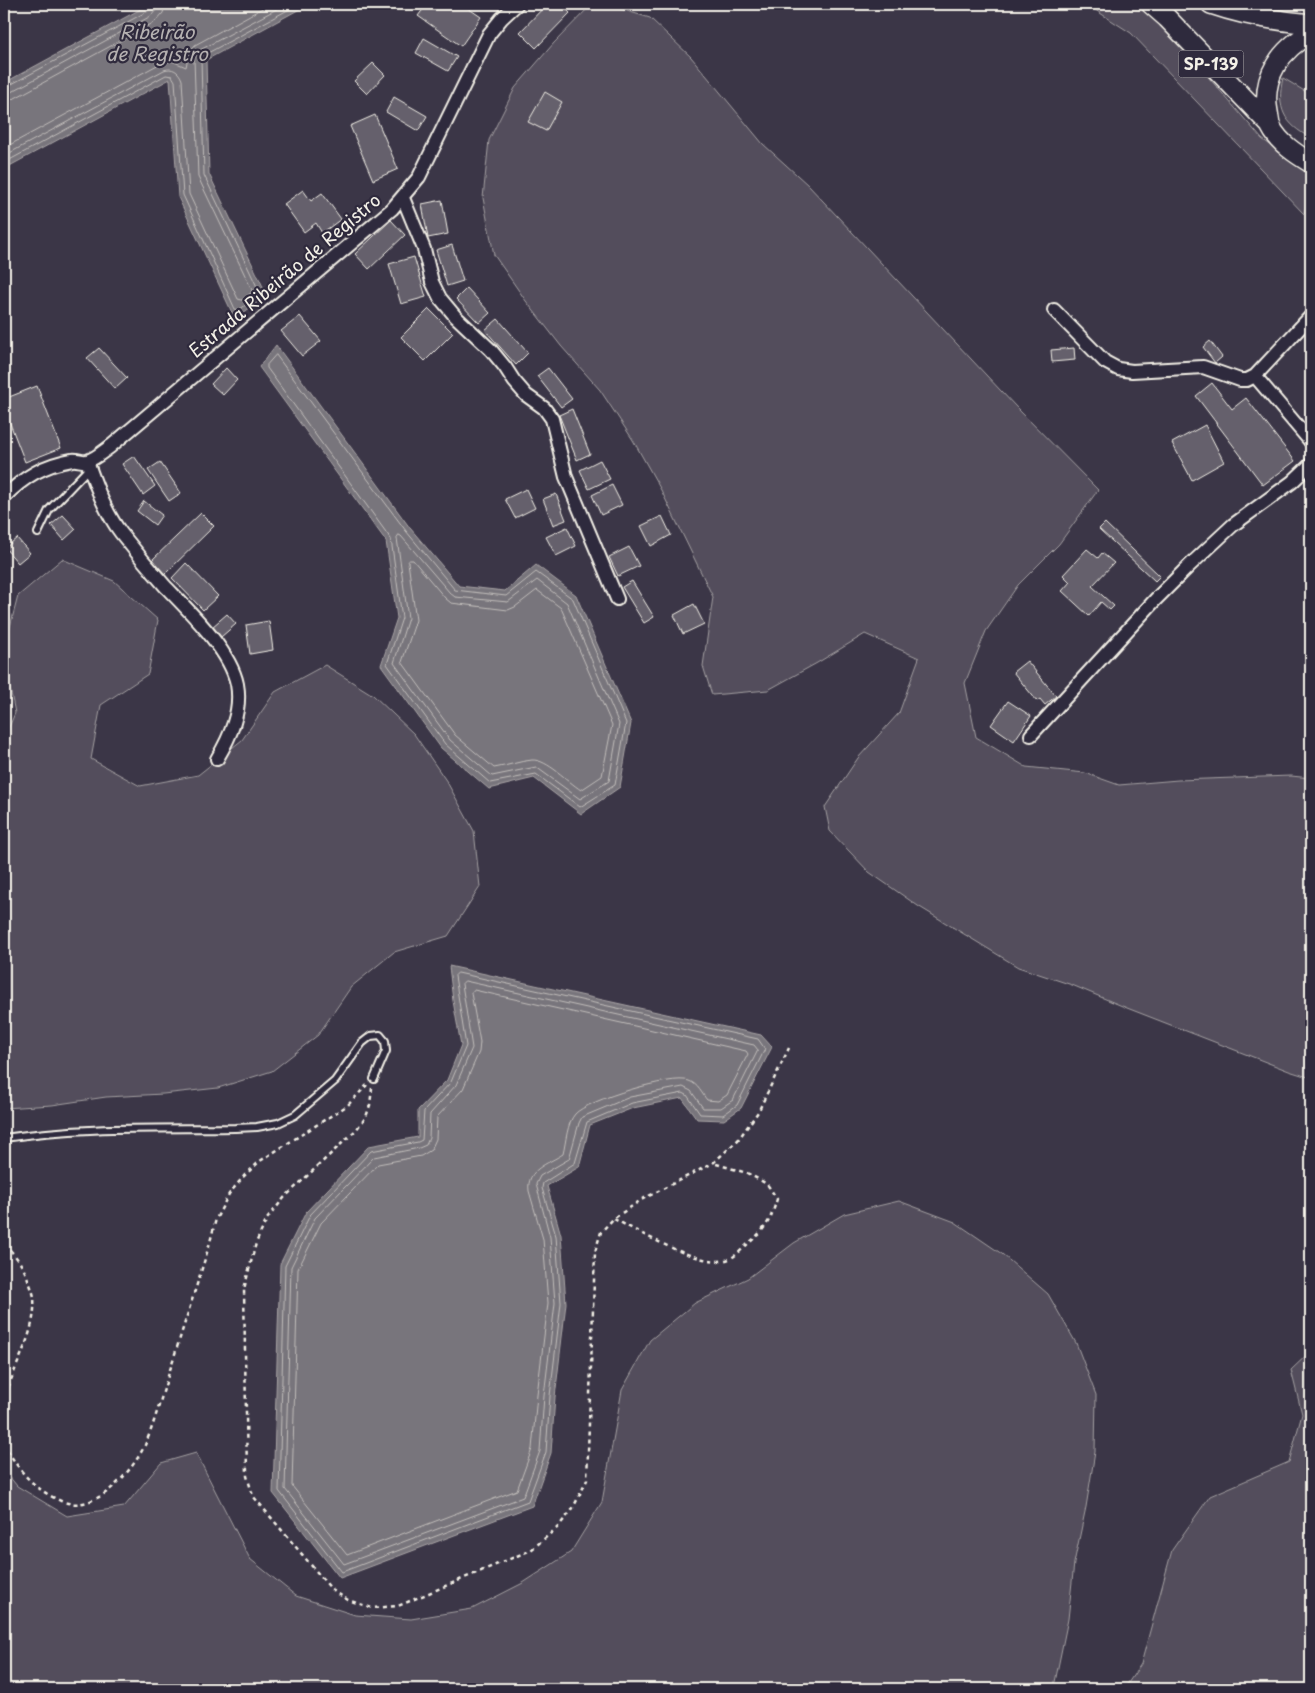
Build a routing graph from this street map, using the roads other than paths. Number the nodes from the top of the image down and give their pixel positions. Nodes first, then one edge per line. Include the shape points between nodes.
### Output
1 (517, 4) edge
2 (1151, 4) edge
3 (1211, 4) edge
4 (1311, 24) edge
5 (1311, 33) edge
6 (1270, 126) junction
7 (1311, 163) edge
8 (403, 198) junction
9 (1054, 310) dead end
10 (1311, 316) edge
11 (1255, 376) junction
12 (1311, 442) edge
13 (88, 464) junction
14 (1311, 464) edge
15 (4, 497) edge
16 (38, 533) dead end
17 (617, 599) dead end
18 (1031, 735) dead end
19 (217, 759) dead end
20 (374, 1079) road end
21 (4, 1138) edge

1 - 8 street, Estrada Ribeirão de Registro via 489,34 418,177
2 - 6 main road, SP-139
3 - 4 main road via 1245,14
5 - 6 main road, SP-139 via 1285,52 1270,77 1266,88
6 - 7 main road, SP-139 via 1280,139
8 - 13 street, Estrada Ribeirão de Registro
8 - 17 street via 422,242 432,282 440,298 491,350 526,395 544,408 552,419 566,477
9 - 11 street via 1106,362 1118,369 1203,367 1240,380
10 - 11 street
11 - 12 street
13 - 15 street via 74,459 36,470
13 - 16 lane via 49,510
13 - 19 street via 99,495 119,531 213,639 230,664 237,684 237,712 230,738
14 - 18 street via 1233,525 1189,566
20 - 21 lane via 386,1051 385,1041 380,1035 371,1036 362,1043 335,1081 295,1115 278,1123 235,1128 76,1130

